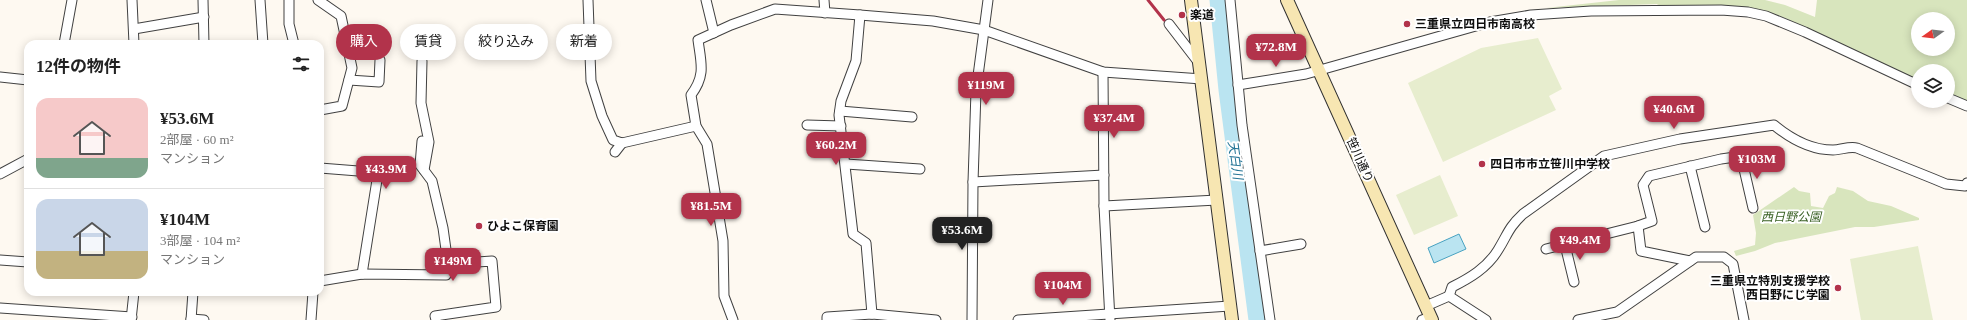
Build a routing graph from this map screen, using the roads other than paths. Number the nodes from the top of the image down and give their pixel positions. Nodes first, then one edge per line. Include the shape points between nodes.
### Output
1 (72, 0) edge
2 (132, 0) edge
3 (203, 0) edge
4 (260, 0) edge
5 (289, 0) edge
6 (318, 0) edge
7 (588, 0) edge
8 (706, 0) edge
9 (824, 0) edge
10 (988, 0) edge
11 (1191, 0) edge
12 (1230, 0) edge
13 (1287, 0) edge
14 (825, 13) junction
15 (860, 15) junction
16 (204, 17) junction
17 (1169, 24) dead end
18 (134, 29) junction
19 (984, 30) junction
20 (714, 33) junction
21 (65, 40) edge
22 (134, 40) edge
23 (204, 40) edge
24 (263, 40) edge
25 (293, 40) edge
26 (380, 60) dead end
27 (422, 62) dead end
28 (1200, 64) junction
29 (1319, 69) junction
30 (1103, 72) junction
31 (0, 77) edge
32 (1202, 79) junction
33 (24, 80) edge
34 (349, 80) junction
35 (1911, 82) edge
36 (1238, 86) junction
37 (1955, 101) edge
38 (1967, 106) edge
39 (324, 109) edge
40 (840, 111) junction
41 (912, 117) dead end
42 (807, 125) dead end
43 (696, 126) junction
44 (841, 126) junction
45 (422, 141) dead end
46 (622, 143) junction
47 (615, 152) dead end
48 (1764, 153) dead end
49 (1741, 156) junction
50 (24, 162) edge
51 (846, 164) junction
52 (1690, 166) junction
53 (324, 168) edge
54 (424, 170) junction
55 (920, 170) dead end
56 (0, 174) edge
57 (1104, 175) junction
58 (973, 182) junction
59 (1967, 183) edge
60 (1217, 200) junction
61 (1104, 206) junction
62 (1753, 208) dead end
63 (1638, 226) junction
64 (1705, 227) dead end
65 (1301, 244) dead end
66 (1565, 245) junction
67 (1546, 249) dead end
68 (1260, 252) junction
69 (0, 260) edge
70 (1690, 261) junction
71 (24, 262) edge
72 (448, 264) junction
73 (362, 274) junction
74 (324, 280) edge
75 (1574, 282) dead end
76 (134, 296) edge
77 (193, 296) edge
78 (313, 296) edge
79 (1449, 296) junction
80 (1230, 306) junction
81 (0, 308) edge
82 (872, 314) junction
83 (34, 315) edge
84 (1428, 316) edge
85 (1614, 316) edge
86 (82, 317) edge
87 (1109, 317) edge
88 (132, 319) edge
89 (191, 320) edge
90 (204, 320) edge
91 (311, 320) edge
92 (436, 320) edge
93 (733, 320) edge
94 (827, 320) edge
95 (933, 320) edge
96 (972, 320) edge
97 (1018, 320) edge
98 (1232, 320) edge
99 (1270, 320) edge
100 (1486, 320) edge
101 (1578, 320) edge
102 (1744, 320) edge

1 - 21 street
2 - 18 street
3 - 16 street
4 - 24 street
5 - 25 street
6 - 34 street via 341,16 352,68
7 - 46 street via 591,81 613,140
8 - 20 street
9 - 14 street
10 - 19 street
11 - 28 street
12 - 36 street
13 - 29 street, 笹川通り
14 - 15 street
14 - 20 street via 775,9
15 - 19 street via 933,21
15 - 40 street via 856,61
16 - 18 street
16 - 23 street
17 - 28 street
18 - 22 street
19 - 30 street
19 - 58 street via 976,91
20 - 43 street via 698,40 702,76 691,95
26 - 34 street via 379,82
27 - 54 street via 420,103 429,142
28 - 32 street
29 - 35 street via 1490,22 1531,15 1591,11 1721,10 1748,12 1783,22
29 - 36 street via 1306,74
29 - 84 street, 笹川通り
30 - 32 street
30 - 57 street
31 - 33 street
32 - 60 street
34 - 39 street via 342,106
36 - 68 street
37 - 38 street
40 - 41 street
40 - 44 street
42 - 44 street
43 - 46 street
43 - 93 street via 708,151 723,241 724,296
44 - 51 street
45 - 54 street via 419,161
46 - 47 street
48 - 49 street
49 - 52 street
49 - 62 street
50 - 56 street
51 - 55 street
51 - 82 street via 853,234 866,243
52 - 63 street via 1649,176 1644,185 1652,221
52 - 64 street
53 - 73 street via 371,172 376,176
54 - 72 street via 432,181
57 - 58 street
57 - 61 street
58 - 96 street
59 - 79 street via 1965,186 1946,184 1857,148 1833,150 1803,144 1774,125 1647,145 1604,156 1523,214 1512,224 1498,251 1475,275 1452,287
60 - 61 street
60 - 80 street
61 - 87 street
63 - 66 street
63 - 70 street via 1642,251
65 - 68 street
66 - 67 street
66 - 75 street
68 - 99 street
69 - 71 street
70 - 85 street
70 - 102 street via 1696,257 1724,256 1733,264
72 - 73 street via 446,275
72 - 92 street via 492,262 496,307 435,316
73 - 74 street
76 - 88 street
77 - 89 street
78 - 91 street
79 - 84 street
79 - 100 street
80 - 87 street
80 - 98 street
81 - 83 street
82 - 94 street via 827,317
82 - 95 street
83 - 86 street
85 - 101 street
86 - 88 street
87 - 97 street
89 - 90 street

